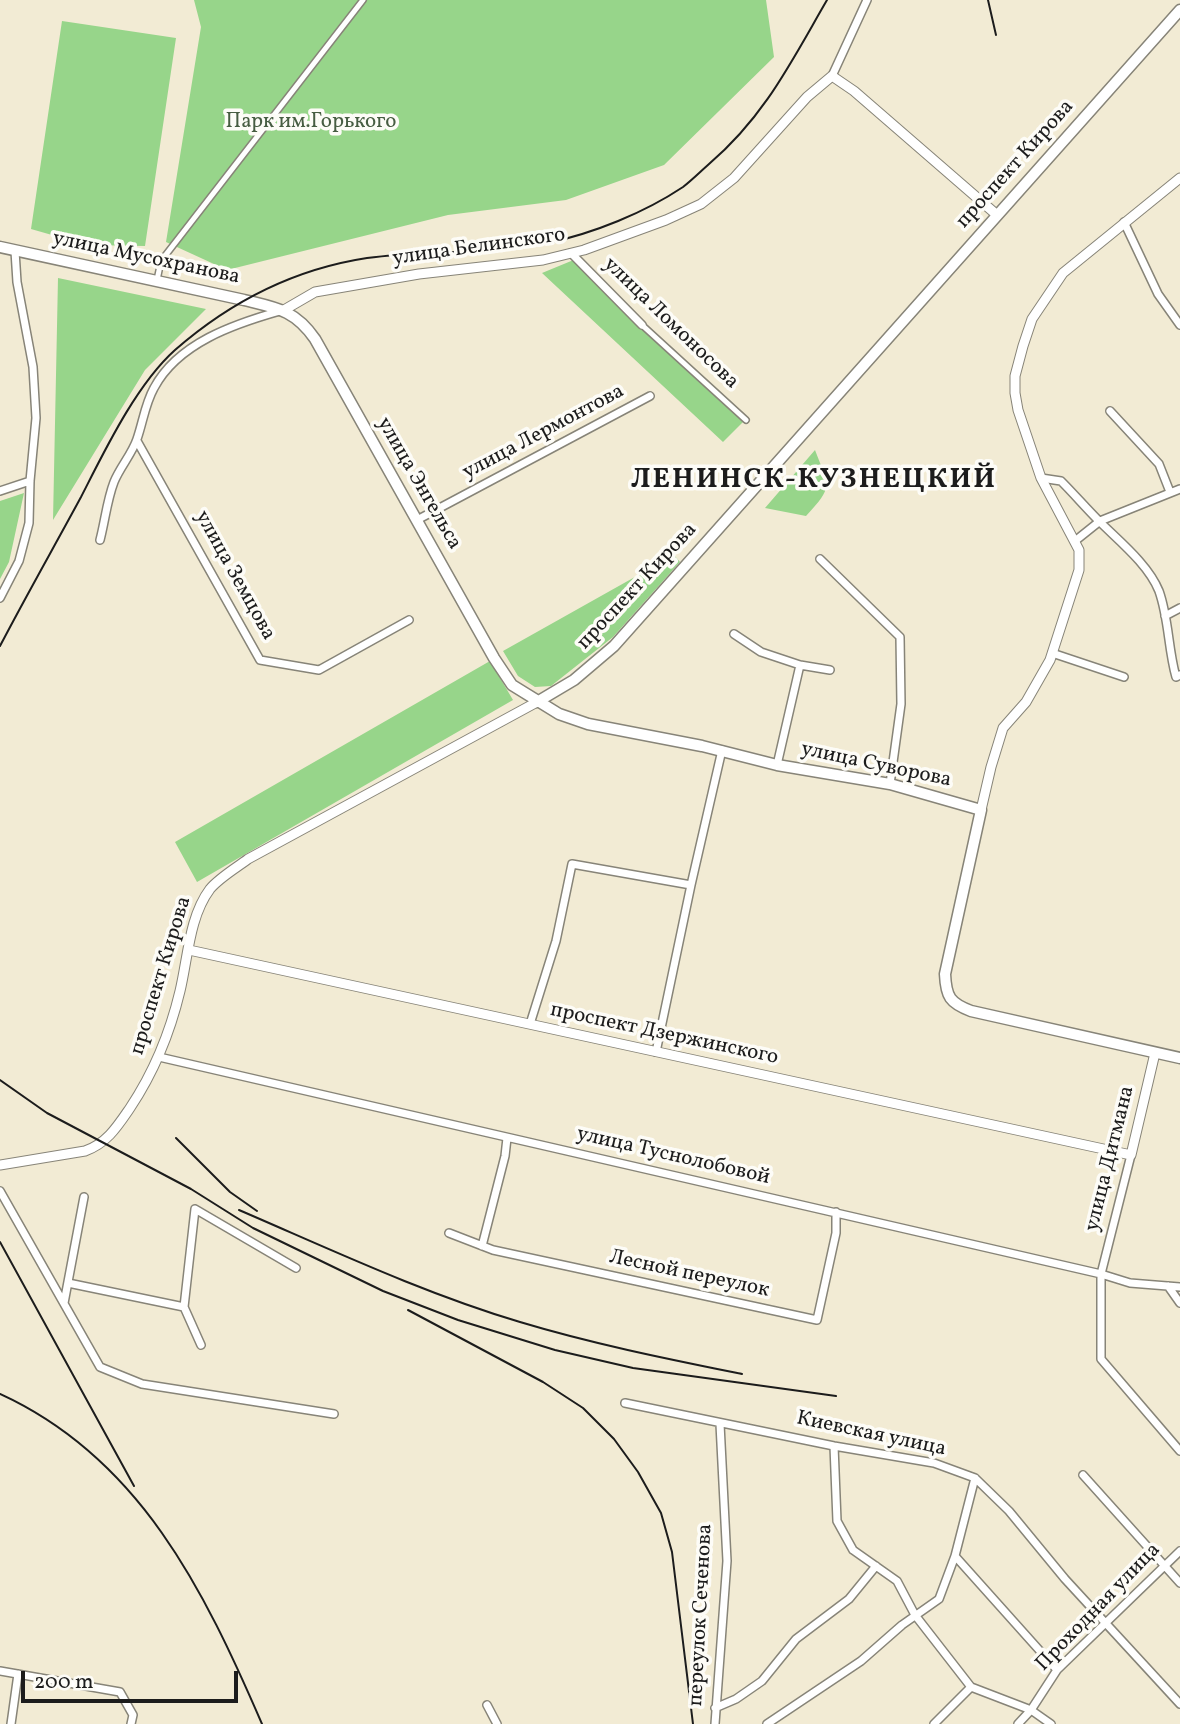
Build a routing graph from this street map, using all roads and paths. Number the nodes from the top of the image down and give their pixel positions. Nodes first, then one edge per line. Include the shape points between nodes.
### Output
1 (363, 0) edge
2 (867, 0) edge
3 (1180, 10) edge
4 (832, 76) junction
5 (1180, 178) edge
6 (997, 215) junction
7 (1124, 222) junction
8 (0, 247) edge
9 (15, 251) junction
10 (571, 253) junction
11 (157, 280) junction
12 (284, 310) junction
13 (642, 325) joint
14 (1180, 325) edge
15 (650, 396) dead end
16 (1110, 411) dead end
17 (746, 420) dead end
18 (137, 441) junction
19 (1041, 478) junction
20 (30, 481) junction
21 (1180, 489) edge
22 (0, 491) edge
23 (1170, 492) junction
24 (417, 520) junction
25 (1100, 522) junction
26 (100, 540) dead end
27 (1075, 541) junction
28 (820, 559) dead end
29 (0, 598) edge
30 (1180, 608) edge
31 (1166, 616) junction
32 (409, 620) dead end
33 (734, 634) dead end
34 (1052, 653) junction
35 (800, 665) junction
36 (830, 670) dead end
37 (1178, 676) edge
38 (1124, 677) dead end
39 (512, 685) joint
40 (537, 702) junction
41 (722, 750) junction
42 (777, 765) junction
43 (890, 784) junction
44 (981, 810) junction
45 (691, 886) junction
46 (189, 950) junction
47 (530, 1024) junction
48 (656, 1052) junction
49 (1155, 1053) junction
50 (159, 1057) junction
51 (1180, 1058) edge
52 (507, 1138) junction
53 (1131, 1155) junction
54 (0, 1165) edge
55 (0, 1191) edge
56 (84, 1197) dead end
57 (836, 1212) junction
58 (449, 1233) dead end
59 (482, 1246) junction
60 (296, 1268) dead end
61 (1101, 1274) junction
62 (68, 1283) junction
63 (1168, 1286) junction
64 (1180, 1287) edge
65 (64, 1303) junction
66 (1180, 1303) edge
67 (184, 1307) junction
68 (201, 1345) dead end
69 (625, 1403) dead end
70 (334, 1414) dead end
71 (720, 1424) junction
72 (834, 1446) junction
73 (1180, 1451) edge
74 (1083, 1475) dead end
75 (975, 1478) junction
76 (1180, 1551) edge
77 (955, 1556) junction
78 (1164, 1565) junction
79 (876, 1566) junction
80 (1180, 1583) edge
81 (915, 1615) junction
82 (1104, 1622) junction
83 (1057, 1670) junction
84 (0, 1671) edge
85 (18, 1674) junction
86 (971, 1687) junction
87 (1180, 1704) edge
88 (487, 1705) dead end
89 (715, 1708) junction
90 (1031, 1710) junction
91 (936, 1723) edge
92 (11, 1724) edge
93 (131, 1724) edge
94 (497, 1724) edge
95 (715, 1724) edge
96 (767, 1724) edge
97 (1018, 1724) edge
98 (1051, 1724) edge

1 - 11 street via 162,261
2 - 4 street
3 - 6 main road, проспект Кирова
4 - 6 street
4 - 10 street, улица Белинского via 734,178 701,204
5 - 7 street
6 - 40 main road, проспект Кирова via 614,646 574,680
7 - 14 street via 1158,294
7 - 19 street via 1062,273 1032,319 1023,346 1015,393
8 - 9 main road, улица Мусохранова
9 - 11 main road, улица Мусохранова
9 - 20 street via 16,282 33,367 36,418
10 - 12 street, улица Белинского via 342,286 315,292
10 - 13 street, улица Ломоносова
11 - 12 main road, улица Мусохранова
12 - 18 street via 210,337 174,361 154,387
12 - 24 main road, улица Энгельса via 315,339
13 - 17 street, улица Ломоносова
15 - 24 street, улица Лермонтова
16 - 23 street via 1159,464
18 - 26 street via 114,481
18 - 32 street, улица Земцова via 260,660 319,670
19 - 25 street via 1061,481
19 - 27 street
20 - 22 street
20 - 29 street via 29,523 19,561
21 - 23 street
23 - 25 street
24 - 39 main road, улица Энгельса
25 - 27 street
25 - 31 street via 1129,548 1158,589
27 - 34 street via 1079,570
28 - 43 street via 900,637 901,704
30 - 31 street
31 - 37 street
33 - 35 street via 761,652
34 - 38 street
34 - 44 street via 1038,685 1003,727
35 - 36 street
35 - 42 street
39 - 40 main road, улица Суворова
40 - 41 main road, улица Суворова via 588,724
40 - 46 street, проспект Кирова via 247,859 211,888 197,913
41 - 42 main road, улица Суворова
41 - 45 street
42 - 43 main road, улица Суворова
43 - 44 main road, улица Суворова
44 - 49 main road via 945,974 946,992 956,1005 971,1011
45 - 47 street via 572,864 556,941
45 - 48 street
46 - 47 street, проспект Дзержинского
46 - 50 street, проспект Кирова
47 - 48 street, проспект Дзержинского
48 - 53 street, проспект Дзержинского
49 - 51 main road
49 - 53 street, улица Дитмана
50 - 52 street, улица Туснолобовой
50 - 54 street, проспект Кирова via 113,1133 97,1147
52 - 57 street, улица Туснолобовой
52 - 59 street
53 - 61 street, улица Дитмана
55 - 65 street
56 - 62 street
57 - 59 street, Лесной переулок via 836,1233 817,1320
57 - 61 street, улица Туснолобовой
58 - 59 street, Лесной переулок
60 - 67 street via 195,1209
61 - 63 street, улица Туснолобовой via 1130,1283
61 - 73 street, улица Дитмана via 1101,1359
62 - 65 street
62 - 67 street
63 - 64 street, улица Туснолобовой
63 - 66 street
65 - 70 street via 100,1367 142,1384
67 - 68 street
69 - 71 street, Киевская улица
71 - 72 street, Киевская улица
71 - 89 street, переулок Сеченова via 726,1561
72 - 75 street, Киевская улица via 934,1463
72 - 79 street via 837,1521 853,1550
74 - 78 street
75 - 77 street
75 - 82 street, Киевская улица
76 - 78 street, Проходная улица
77 - 81 street via 939,1600
77 - 83 street
78 - 80 street
78 - 82 street, Проходная улица
79 - 81 street via 897,1581
79 - 89 street via 849,1599 796,1639 762,1681
81 - 86 street
81 - 96 street via 861,1661
82 - 83 street, Проходная улица
82 - 87 street, Киевская улица
83 - 90 street, Проходная улица
84 - 85 street
85 - 92 street
85 - 93 street via 120,1692 133,1715
86 - 90 street
86 - 91 street
88 - 94 street
89 - 95 street, переулок Сеченова
90 - 97 street, Проходная улица
90 - 98 street

